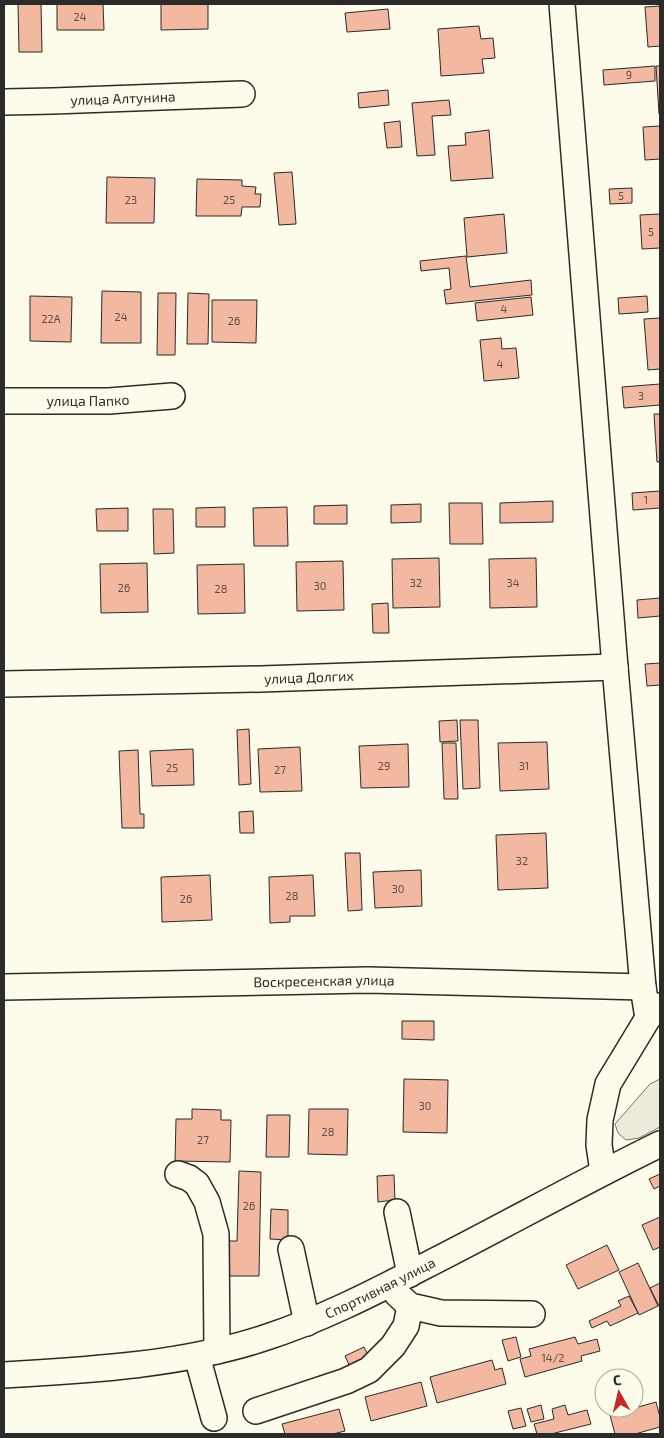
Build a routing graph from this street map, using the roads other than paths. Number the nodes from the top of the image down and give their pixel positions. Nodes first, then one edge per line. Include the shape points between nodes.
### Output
1 (562, 4) edge
2 (242, 94) dead end
3 (4, 102) edge
4 (172, 396) dead end
5 (4, 401) edge
6 (615, 667) junction
7 (4, 684) edge
8 (4, 986) edge
9 (651, 1003) edge
10 (660, 1144) edge
11 (602, 1172) junction
12 (178, 1174) dead end
13 (397, 1212) dead end
14 (291, 1249) dead end
15 (410, 1274) junction
16 (388, 1285) junction
17 (410, 1306) junction
18 (532, 1314) dead end
19 (307, 1323) junction
20 (207, 1354) junction
21 (4, 1375) edge
22 (256, 1411) dead end
23 (214, 1418) dead end

1 - 6 street
2 - 3 street, улица Алтунина
4 - 5 street, улица Папко via 109,401
6 - 7 street, улица Долгих
6 - 9 street
8 - 9 street, Воскресенская улица via 368,980
9 - 11 street via 608,1084 600,1120
10 - 11 street, Спортивная улица
11 - 15 street, Спортивная улица
12 - 20 street via 197,1184 207,1202 216,1234
13 - 15 street
14 - 19 street
15 - 16 street, Спортивная улица
16 - 17 street
16 - 19 street, Спортивная улица
17 - 18 street via 441,1313
17 - 22 street via 406,1326 393,1346 369,1370
19 - 20 street, Спортивная улица
20 - 21 street, Спортивная улица via 80,1371
20 - 23 street

